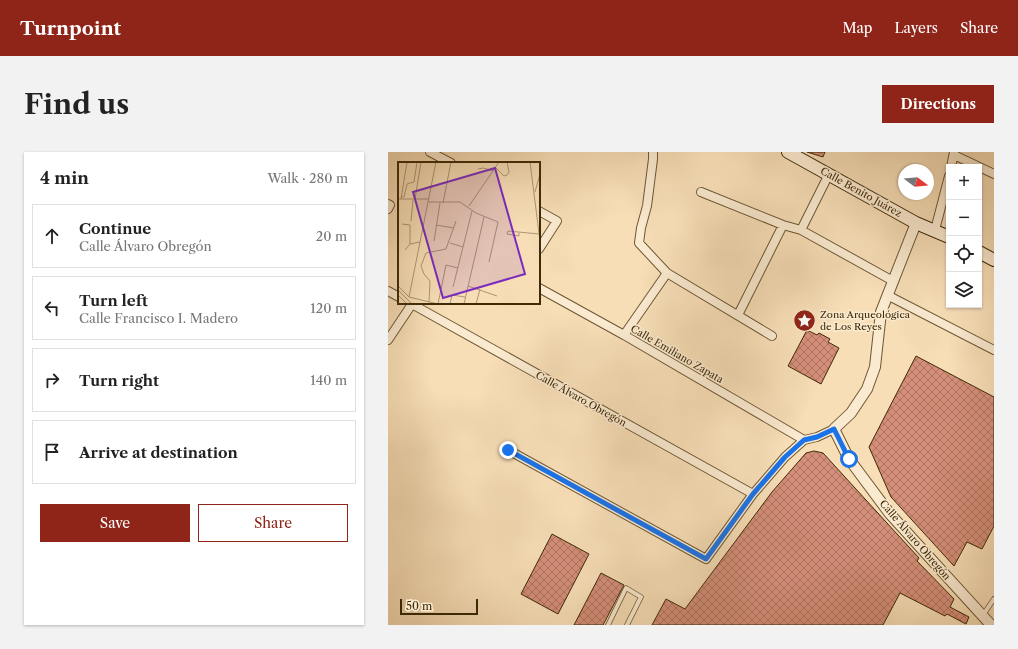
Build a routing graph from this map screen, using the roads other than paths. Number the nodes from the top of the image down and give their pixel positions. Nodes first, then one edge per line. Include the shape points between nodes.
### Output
1 (430, 152) edge
2 (653, 152) edge
3 (788, 152) edge
4 (954, 153) edge
5 (449, 162) edge
6 (952, 164) edge
7 (829, 174) junction
8 (994, 174) edge
9 (946, 188) edge
10 (701, 192) dead end
11 (540, 212) edge
12 (916, 223) junction
13 (783, 225) junction
14 (801, 230) junction
15 (935, 230) junction
16 (947, 236) edge
17 (540, 247) edge
18 (982, 254) edge
19 (994, 260) edge
20 (667, 273) junction
21 (893, 281) junction
22 (540, 289) edge
23 (388, 291) edge
24 (887, 295) junction
25 (398, 296) edge
26 (411, 304) edge
27 (738, 315) junction
28 (624, 335) junction
29 (772, 336) dead end
30 (388, 340) edge
31 (994, 350) edge
32 (834, 429) junction
33 (804, 440) junction
34 (508, 450) dead end
35 (753, 494) junction
36 (994, 599) edge
37 (982, 616) junction
38 (608, 625) edge
39 (627, 625) edge
40 (991, 625) edge

1 - 5 street
2 - 20 street via 647,206 639,243
3 - 7 main road, Calle Benito Juárez
4 - 6 street
4 - 8 street
7 - 12 main road, Calle Benito Juárez
7 - 14 street
9 - 15 street
10 - 13 street
11 - 17 street via 557,221
12 - 15 main road, Calle Benito Juárez
12 - 21 street
13 - 14 street
13 - 27 street
14 - 21 street
15 - 16 main road, Calle Benito Juárez
18 - 19 main road
20 - 27 street
20 - 28 street
21 - 24 street
22 - 28 street, Calle Emiliano Zapata
23 - 25 street
24 - 31 street
24 - 32 street via 881,312 874,367 866,389 851,413
26 - 30 street
26 - 35 street, Calle Álvaro Obregón
27 - 29 street
28 - 33 street, Calle Emiliano Zapata
32 - 33 street
32 - 37 street, Calle Álvaro Obregón via 849,459 890,514
33 - 35 street via 785,457
34 - 35 street via 706,559
36 - 37 lane
37 - 40 street, Calle Álvaro Obregón
38 - 39 lane via 626,588 641,597

